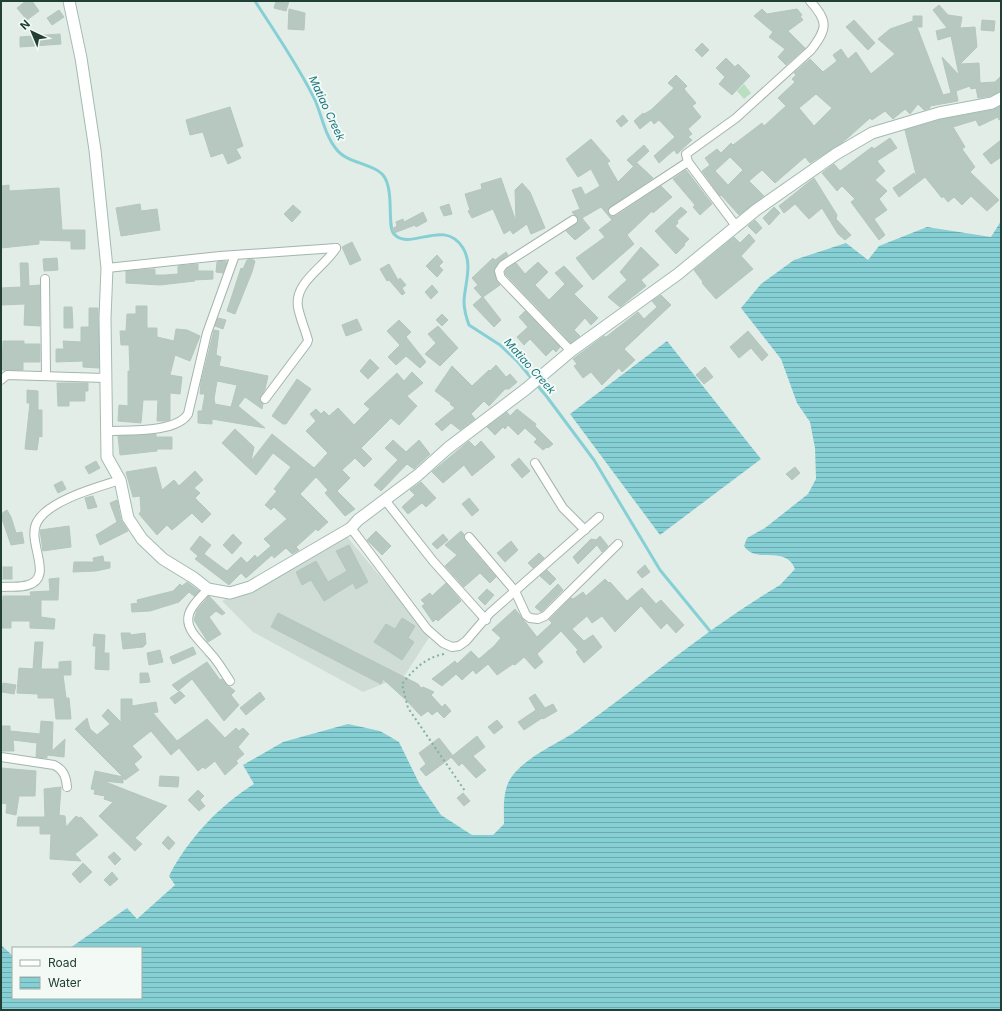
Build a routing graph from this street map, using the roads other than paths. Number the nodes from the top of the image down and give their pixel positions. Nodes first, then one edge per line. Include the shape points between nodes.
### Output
1 (69, 1) edge
2 (810, 1) edge
3 (1001, 98) edge
4 (688, 162) junction
5 (613, 211) dead end
6 (573, 220) dead end
7 (736, 226) junction
8 (235, 255) junction
9 (107, 268) junction
10 (45, 279) dead end
11 (571, 352) junction
12 (46, 376) junction
13 (105, 378) junction
14 (1, 380) edge
15 (265, 399) dead end
16 (108, 431) junction
17 (535, 463) dead end
18 (120, 480) junction
19 (385, 500) junction
20 (599, 518) dead end
21 (351, 528) junction
22 (585, 530) junction
23 (469, 537) dead end
24 (618, 544) dead end
25 (1, 587) edge
26 (208, 589) junction
27 (515, 592) junction
28 (486, 620) junction
29 (230, 681) dead end
30 (1, 757) edge
31 (67, 787) dead end

1 - 9 street via 81,58 95,150
2 - 4 street via 823,15 824,24 811,50 736,118 692,148 686,154
3 - 7 street via 992,103 939,113 872,133 836,154
4 - 5 street
4 - 7 street
6 - 11 street via 503,265 499,271 501,278
7 - 11 street via 678,274
8 - 9 street
8 - 15 street via 336,248 303,286 299,295 298,307 308,343
8 - 16 street via 207,333 185,419 171,426
9 - 13 street
10 - 12 street
11 - 19 street
12 - 13 street
12 - 14 street via 7,375
13 - 16 street
16 - 18 street via 107,457
17 - 22 street via 563,508
18 - 25 street via 80,492 48,511 37,521 33,532 41,571 39,579 26,586
18 - 26 street via 128,518 142,539 163,559
19 - 21 street
19 - 28 street via 433,561
20 - 22 street
21 - 26 street via 250,587 230,593
21 - 28 street via 405,602 432,635 443,643 452,647 459,646
22 - 27 street
23 - 27 street
24 - 27 street via 545,616 538,619 526,615
26 - 29 street via 191,610 188,624
27 - 28 street via 490,613
30 - 31 street via 54,765 66,776

